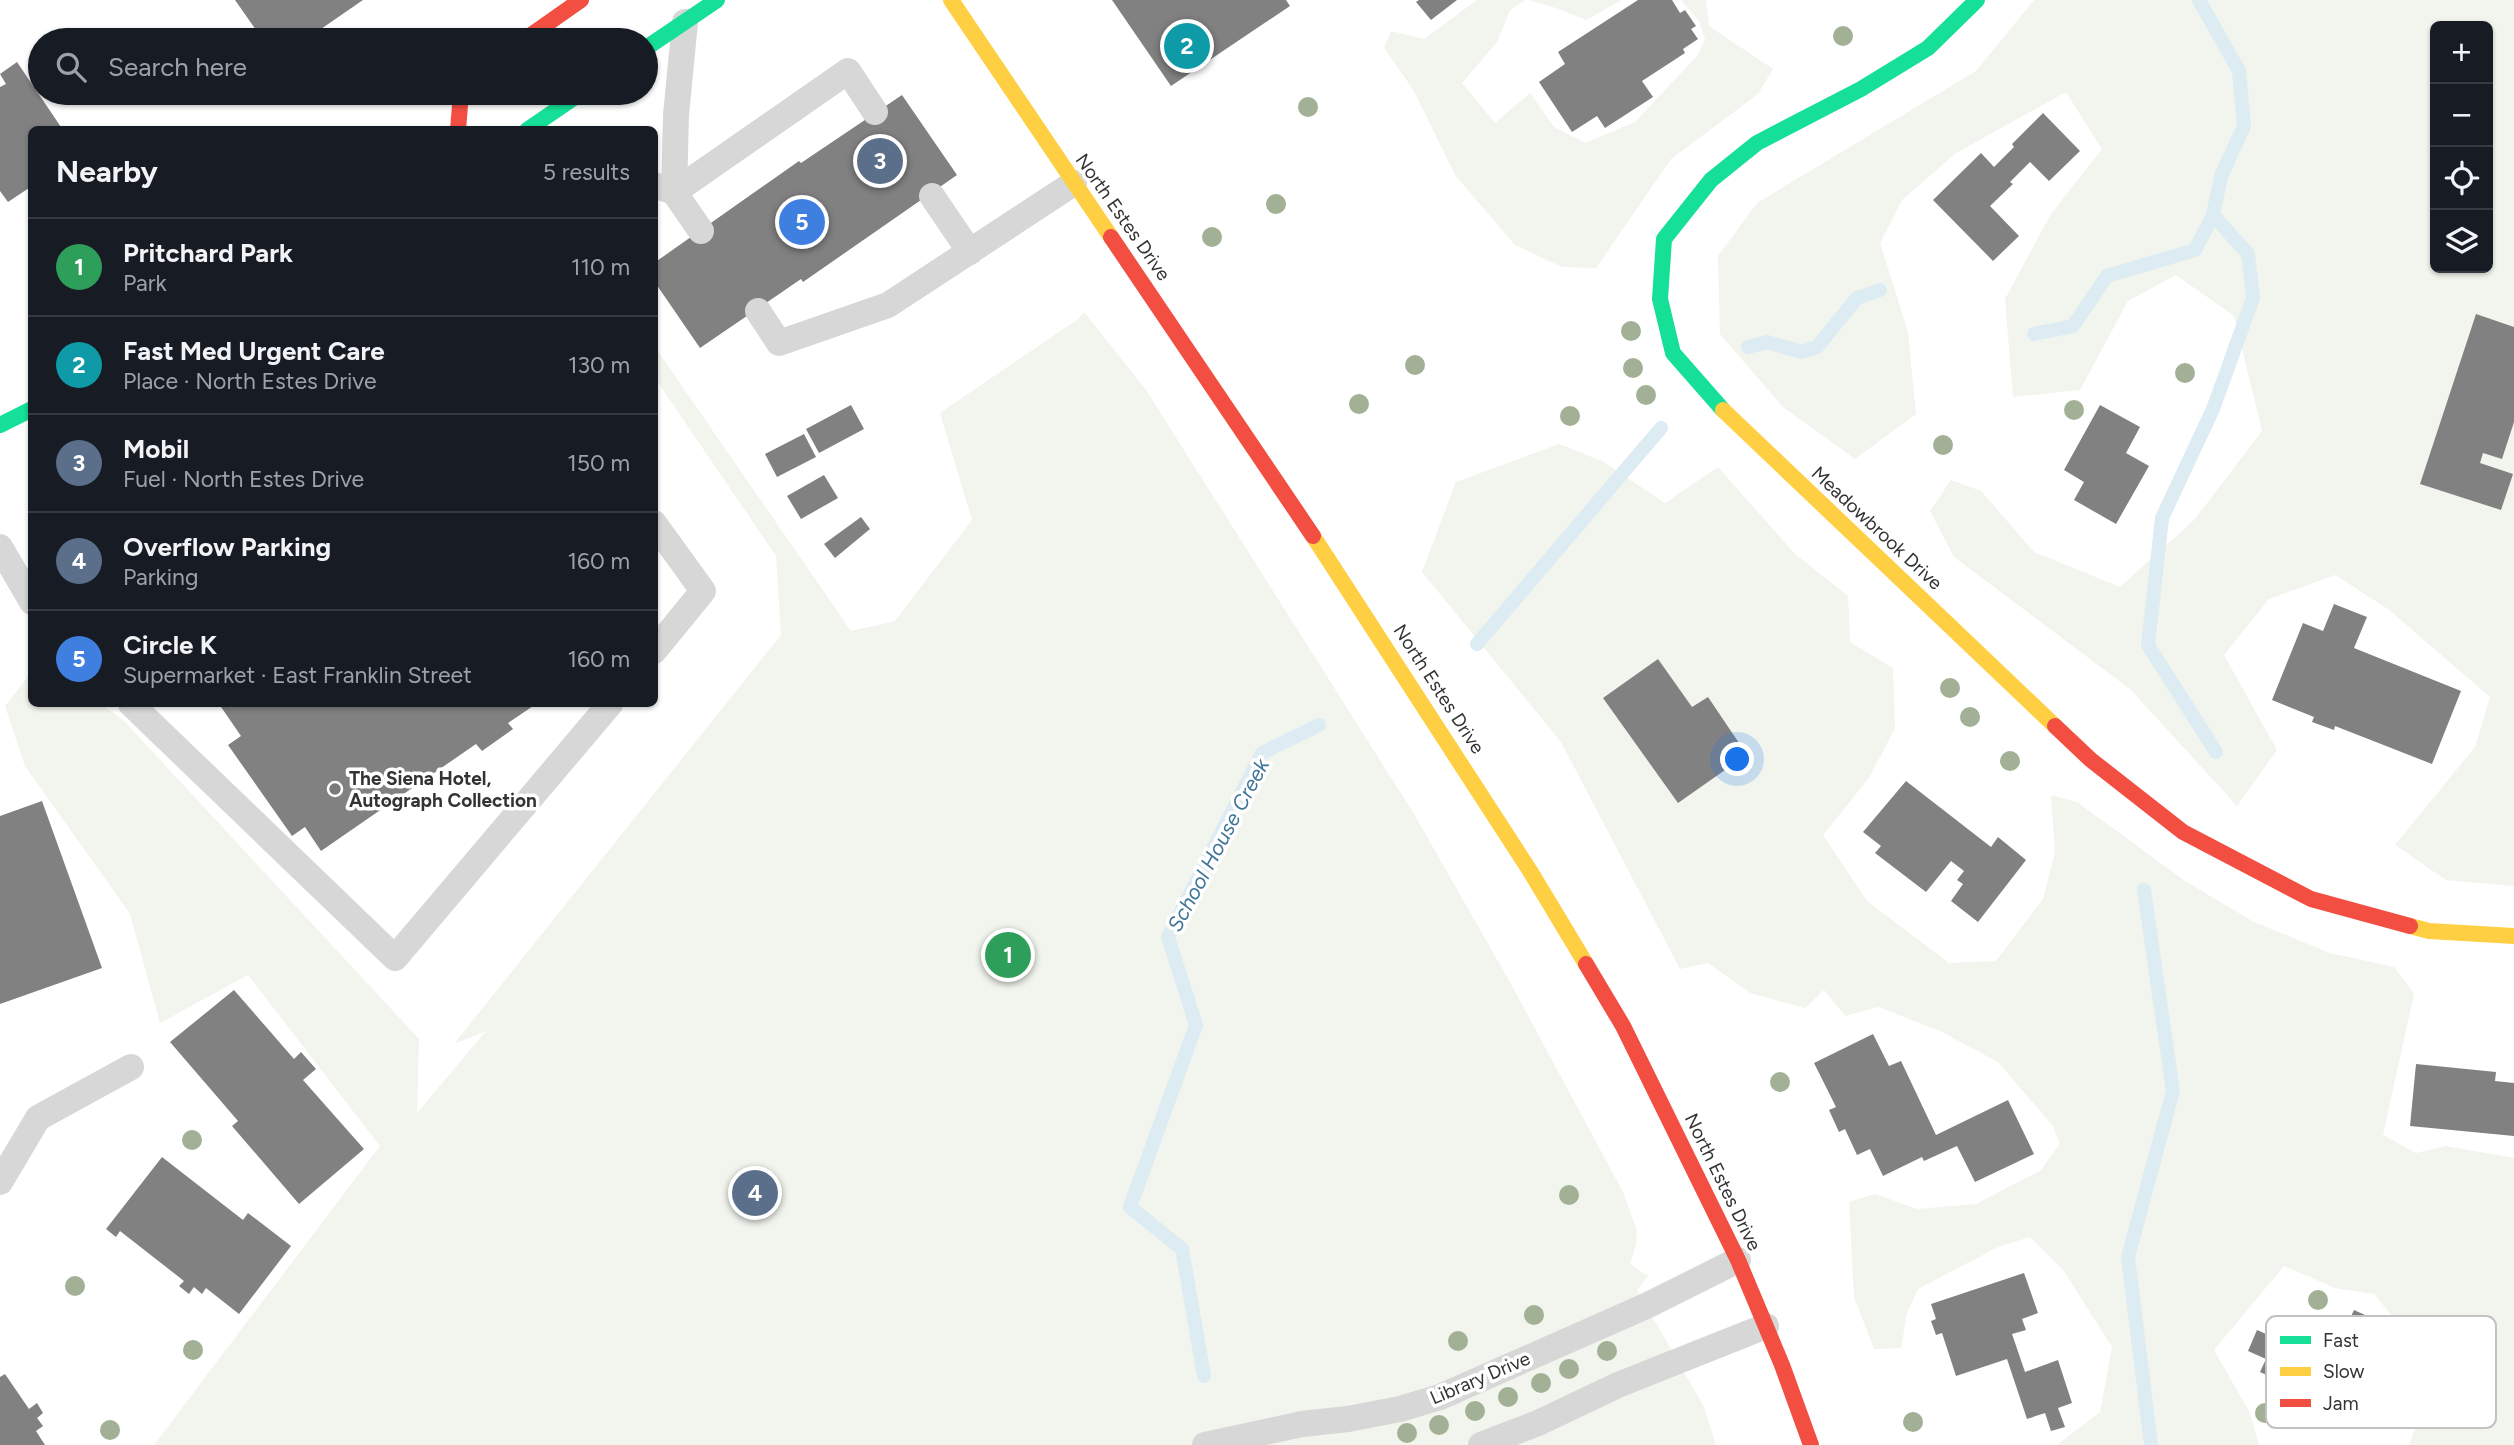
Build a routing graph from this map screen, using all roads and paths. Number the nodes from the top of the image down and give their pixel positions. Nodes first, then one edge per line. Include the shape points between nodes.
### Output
1 (717, 0) edge
2 (951, 0) edge
3 (1977, 0) edge
4 (566, 4) edge
5 (685, 22) junction
6 (538, 28) edge
7 (658, 40) edge
8 (460, 105) edge
9 (563, 105) edge
10 (875, 112) dead end
11 (458, 126) edge
12 (533, 126) edge
13 (1074, 183) junction
14 (664, 188) edge
15 (933, 196) dead end
16 (701, 231) dead end
17 (970, 252) junction
18 (758, 311) dead end
19 (28, 411) edge
20 (0, 425) edge
21 (658, 529) edge
22 (0, 548) edge
23 (28, 595) edge
24 (658, 645) edge
25 (134, 707) edge
26 (607, 707) edge
27 (2514, 936) edge
28 (131, 1068) dead end
29 (0, 1182) edge
30 (1738, 1260) junction
31 (1766, 1326) junction
32 (1205, 1445) edge
33 (1481, 1445) edge
34 (1811, 1445) edge

1 - 5 main road
2 - 13 main road, North Estes Drive
3 - 27 main road, Meadowbrook Drive via 1928,48 1757,143 1711,180 1664,239 1660,299 1673,353 1731,419 2091,760 2183,832 2311,899 2428,931
4 - 6 main road
5 - 7 main road
5 - 14 lane
8 - 11 main road
9 - 12 main road
10 - 14 lane via 848,71
13 - 17 lane
13 - 30 main road, North Estes Drive via 1350,590 1531,871 1623,1026
14 - 16 lane
15 - 17 lane
17 - 18 lane via 888,305 779,343
19 - 20 main road
21 - 24 lane via 703,591
22 - 23 lane
25 - 26 lane via 395,958
28 - 29 lane via 38,1118
30 - 31 main road, North Estes Drive
30 - 32 lane, Library Drive via 1440,1397 1400,1409
31 - 33 lane via 1618,1384
31 - 34 main road, North Estes Drive

